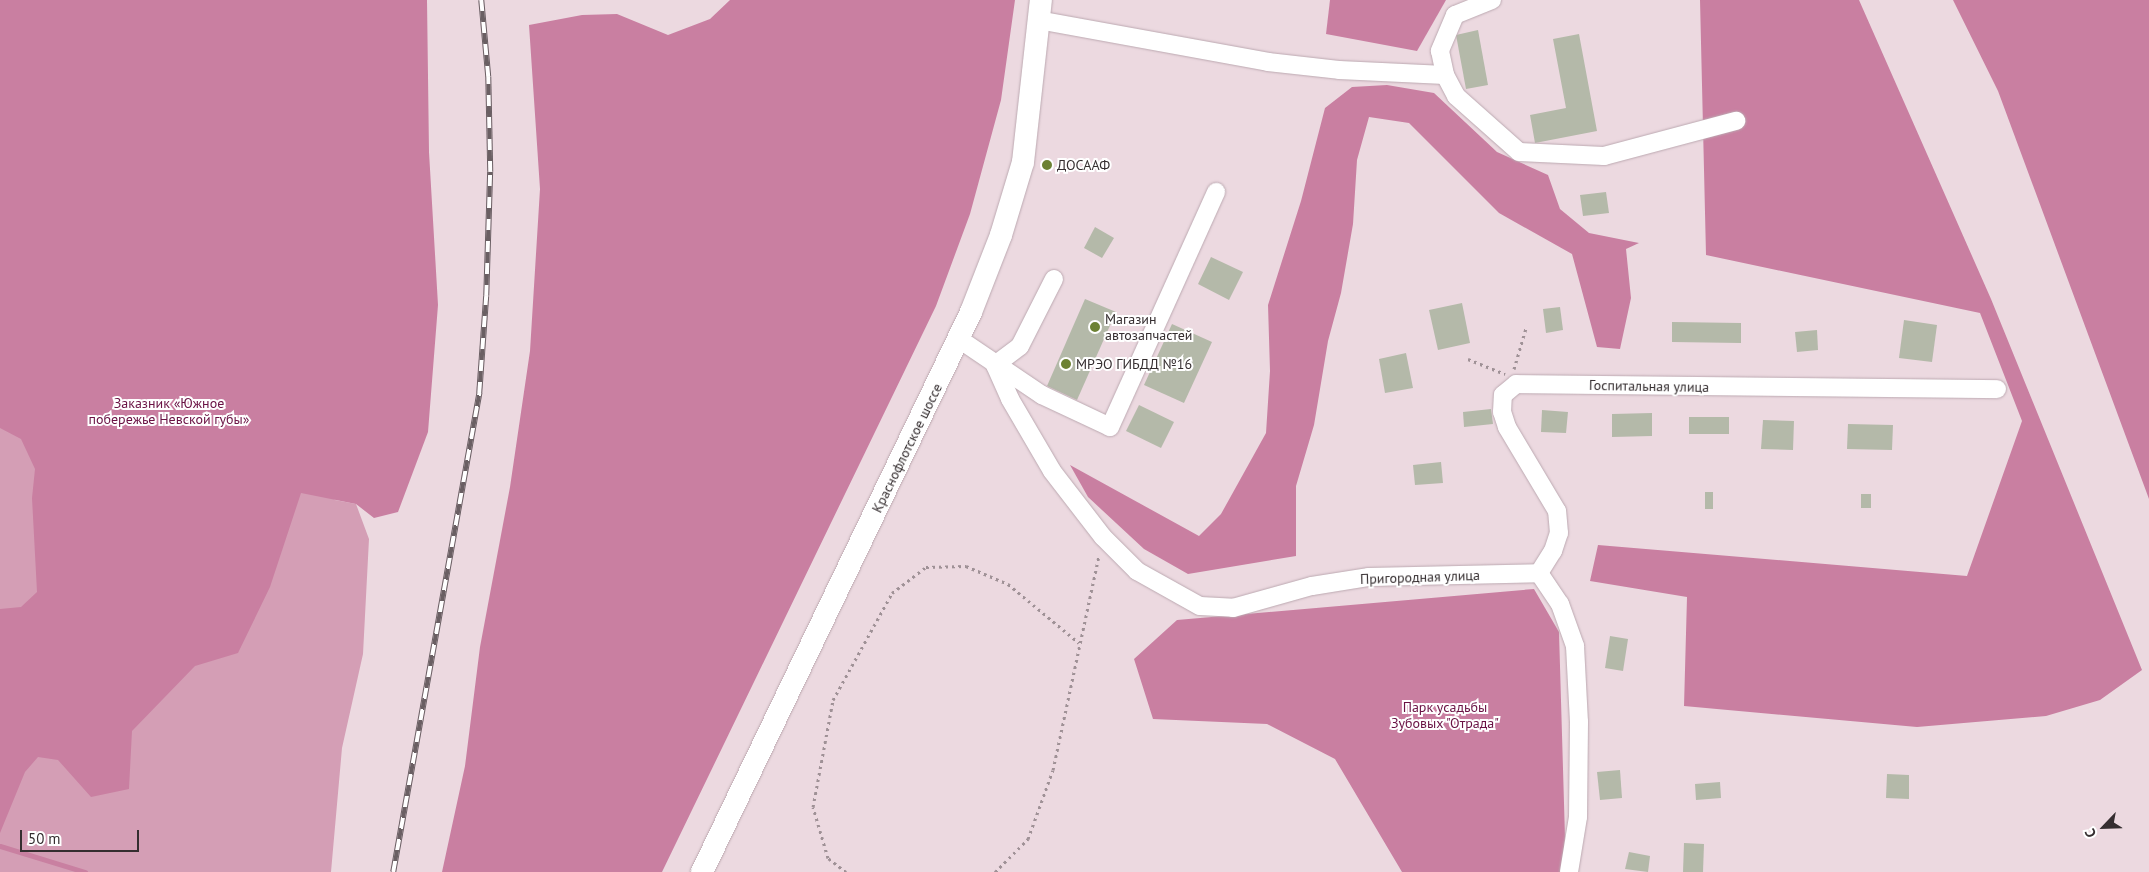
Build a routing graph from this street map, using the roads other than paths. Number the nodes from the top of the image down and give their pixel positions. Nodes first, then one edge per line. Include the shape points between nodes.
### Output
1 (1492, 0) edge
2 (1040, 10) edge
3 (1445, 75) junction
4 (1736, 121) dead end
5 (1216, 192) dead end
6 (1054, 279) dead end
7 (959, 339) junction
8 (995, 365) junction
9 (1997, 389) dead end
10 (1539, 573) junction
11 (702, 872) edge
12 (1569, 872) edge

1 - 3 street via 1455,15 1440,51
2 - 3 street via 1268,62 1339,70
2 - 7 main road, Краснофлотское шоссе via 1023,162 1001,235
3 - 4 street via 1456,96 1519,152 1604,156
5 - 8 street via 1110,427 1042,394
6 - 8 street via 1020,346
7 - 8 street
7 - 11 main road, Краснофлотское шоссе
8 - 10 street, Пригородная улица via 1010,399 1052,471 1103,537 1137,571 1200,606 1233,608 1312,586 1369,577
9 - 10 street, Госпитальная улица via 1516,384 1503,394 1502,412 1507,427 1556,511 1559,533 1553,551
10 - 12 street via 1560,604 1575,646 1579,722 1578,817

